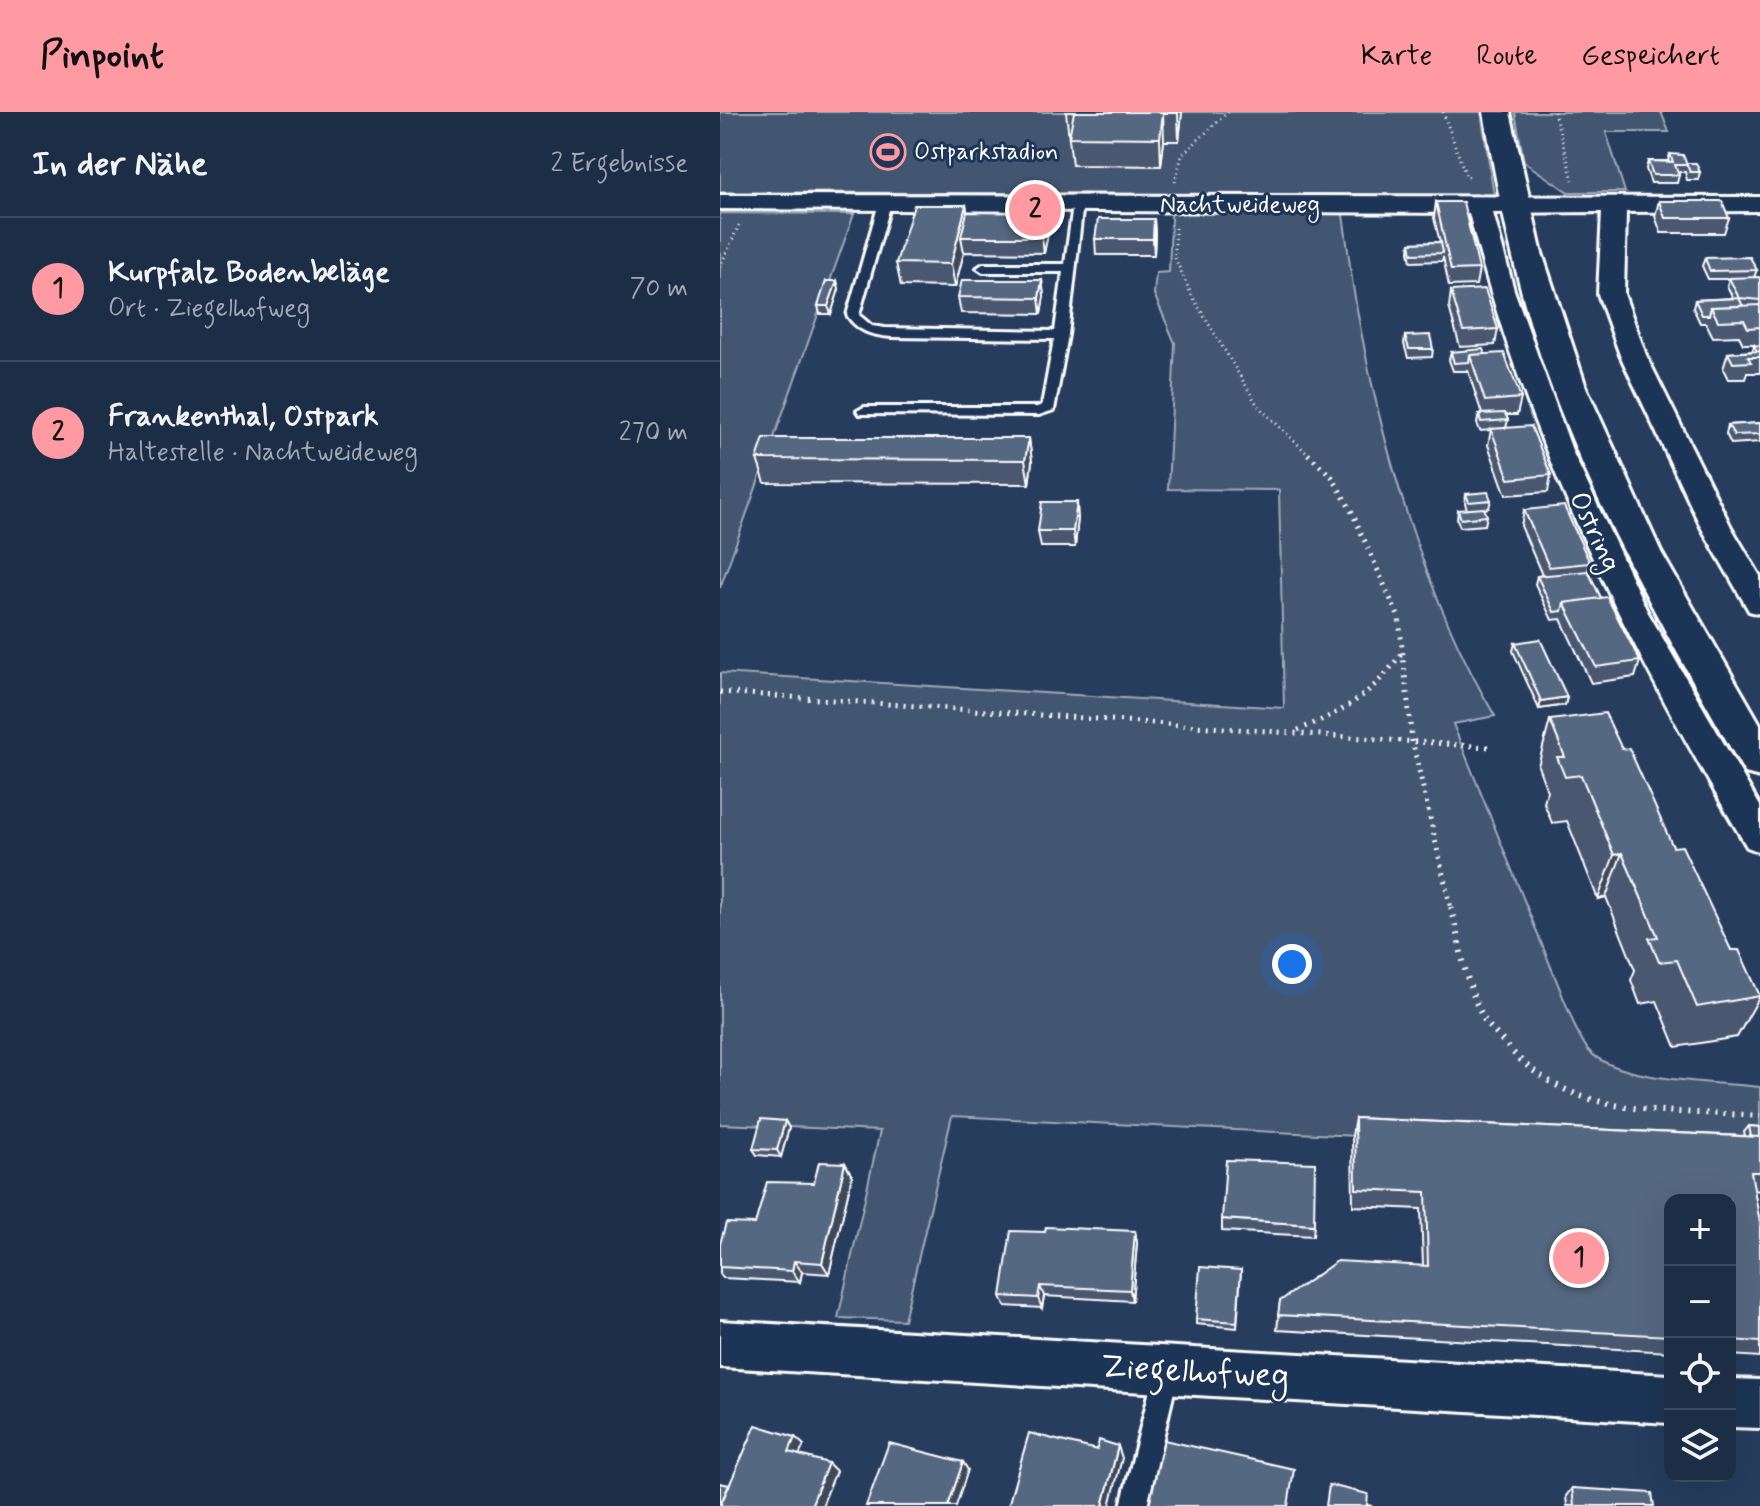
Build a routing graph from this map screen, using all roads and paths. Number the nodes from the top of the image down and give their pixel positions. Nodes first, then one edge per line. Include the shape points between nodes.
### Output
1 (1228, 112) edge
2 (1443, 112) edge
3 (1497, 112) edge
4 (1554, 112) edge
5 (1478, 194) junction
6 (720, 202) edge
7 (749, 202) junction
8 (885, 203) junction
9 (1760, 204) edge
10 (1079, 205) junction
11 (1175, 205) junction
12 (1614, 205) junction
13 (1515, 206) junction
14 (1580, 206) junction
15 (720, 267) edge
16 (983, 268) dead end
17 (1070, 268) junction
18 (1061, 335) junction
19 (864, 411) dead end
20 (1760, 603) edge
21 (1402, 652) junction
22 (720, 692) edge
23 (1295, 732) junction
24 (1412, 740) junction
25 (1488, 747) dead end
26 (1760, 761) edge
27 (1760, 837) edge
28 (1760, 1116) edge
29 (720, 1344) edge
30 (1167, 1370) junction
31 (1664, 1399) edge
32 (1736, 1403) edge
33 (1760, 1404) edge
34 (1134, 1506) edge

1 - 11 path via 1182,155
2 - 5 path
3 - 13 main road, Ostring
4 - 14 path
5 - 11 street, Nachtweideweg
5 - 13 street, Nachtweideweg
5 - 27 street, Ostring via 1502,302 1584,513 1632,615
6 - 7 street, Nachtweideweg
7 - 8 street, Nachtweideweg
7 - 15 path
8 - 10 street, Nachtweideweg
8 - 18 lane via 853,315 858,323 871,331 898,333
9 - 12 street, Nachtweideweg
10 - 11 street, Nachtweideweg
10 - 17 lane
11 - 21 path via 1175,258 1192,296 1258,406 1332,477 1399,618
12 - 14 street, Nachtweideweg
12 - 20 street via 1611,294 1633,355 1716,527
13 - 14 street, Nachtweideweg
13 - 26 main road, Ostring via 1550,332 1629,524 1694,650
16 - 17 lane
17 - 18 lane
18 - 19 lane via 1049,407 1039,411
21 - 23 path via 1385,681 1359,703
21 - 24 path
22 - 23 path
23 - 24 path
24 - 25 path
24 - 28 path via 1468,980 1485,1020 1517,1057 1551,1086 1597,1104
29 - 30 street, Ziegelhofweg
30 - 31 street, Ziegelhofweg
30 - 34 lane
32 - 33 street

